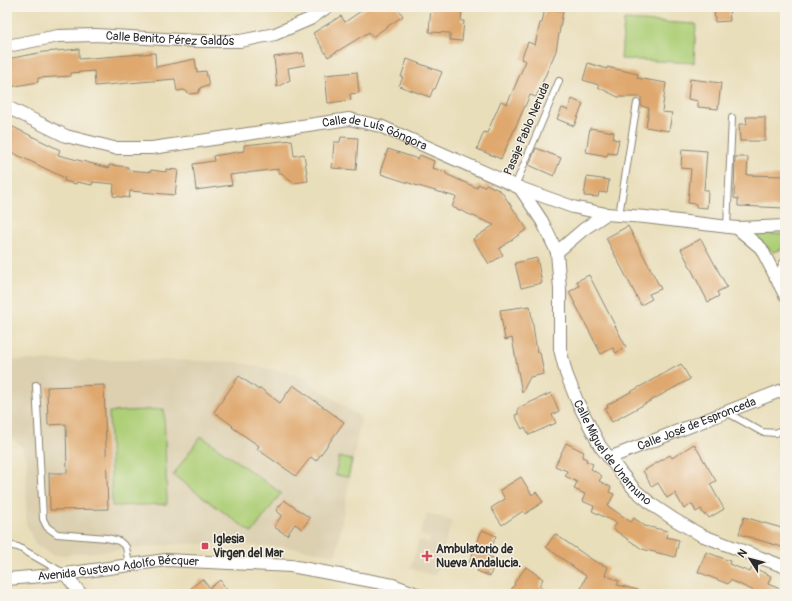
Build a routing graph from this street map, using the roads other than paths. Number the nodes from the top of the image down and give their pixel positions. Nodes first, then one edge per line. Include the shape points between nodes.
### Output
1 (327, 7) edge
2 (7, 46) edge
3 (559, 81) dead end
4 (637, 103) dead end
5 (7, 107) edge
6 (732, 118) dead end
7 (517, 187) junction
8 (606, 214) junction
9 (619, 215) junction
10 (785, 226) edge
11 (732, 228) junction
12 (557, 252) junction
13 (785, 265) edge
14 (779, 283) junction
15 (785, 295) edge
16 (36, 385) dead end
17 (785, 389) edge
18 (726, 412) junction
19 (785, 426) edge
20 (609, 458) junction
21 (7, 545) edge
22 (129, 566) junction
23 (785, 567) edge
24 (65, 574) junction
25 (7, 579) edge
26 (81, 594) edge
27 (418, 594) edge

1 - 2 street, Calle Benito Pérez Galdós via 275,34 240,41 96,35 58,36
3 - 7 lane, Pasaje Pablo Neruda
4 - 9 lane
5 - 7 street, Calle de Luís Góngora via 66,136 114,148 152,148 350,119 380,126
6 - 11 lane
7 - 8 street, Calle de Luís Góngora via 573,207
7 - 12 street via 542,221
8 - 9 street, Calle de Luís Góngora
8 - 12 street
9 - 11 street, Calle de Luís Góngora
10 - 11 street, Calle de Luís Góngora
11 - 14 street via 761,248
12 - 20 street, Calle Miguel de Unamuno via 560,349 566,373 577,401
13 - 14 street
14 - 15 street
16 - 22 lane via 43,518 47,527 57,534 119,541 126,547
17 - 18 street, Calle José de Espronceda
18 - 19 lane via 762,432 776,433
18 - 20 street, Calle José de Espronceda
20 - 23 street, Calle Miguel de Unamuno via 635,490 675,520 701,535
21 - 24 lane via 18,547
22 - 24 street, Avenida Gustavo Adolfo Bécquer
22 - 27 street, Avenida Gustavo Adolfo Bécquer via 166,560 291,566 393,585
24 - 25 street, Avenida Gustavo Adolfo Bécquer
24 - 26 street

